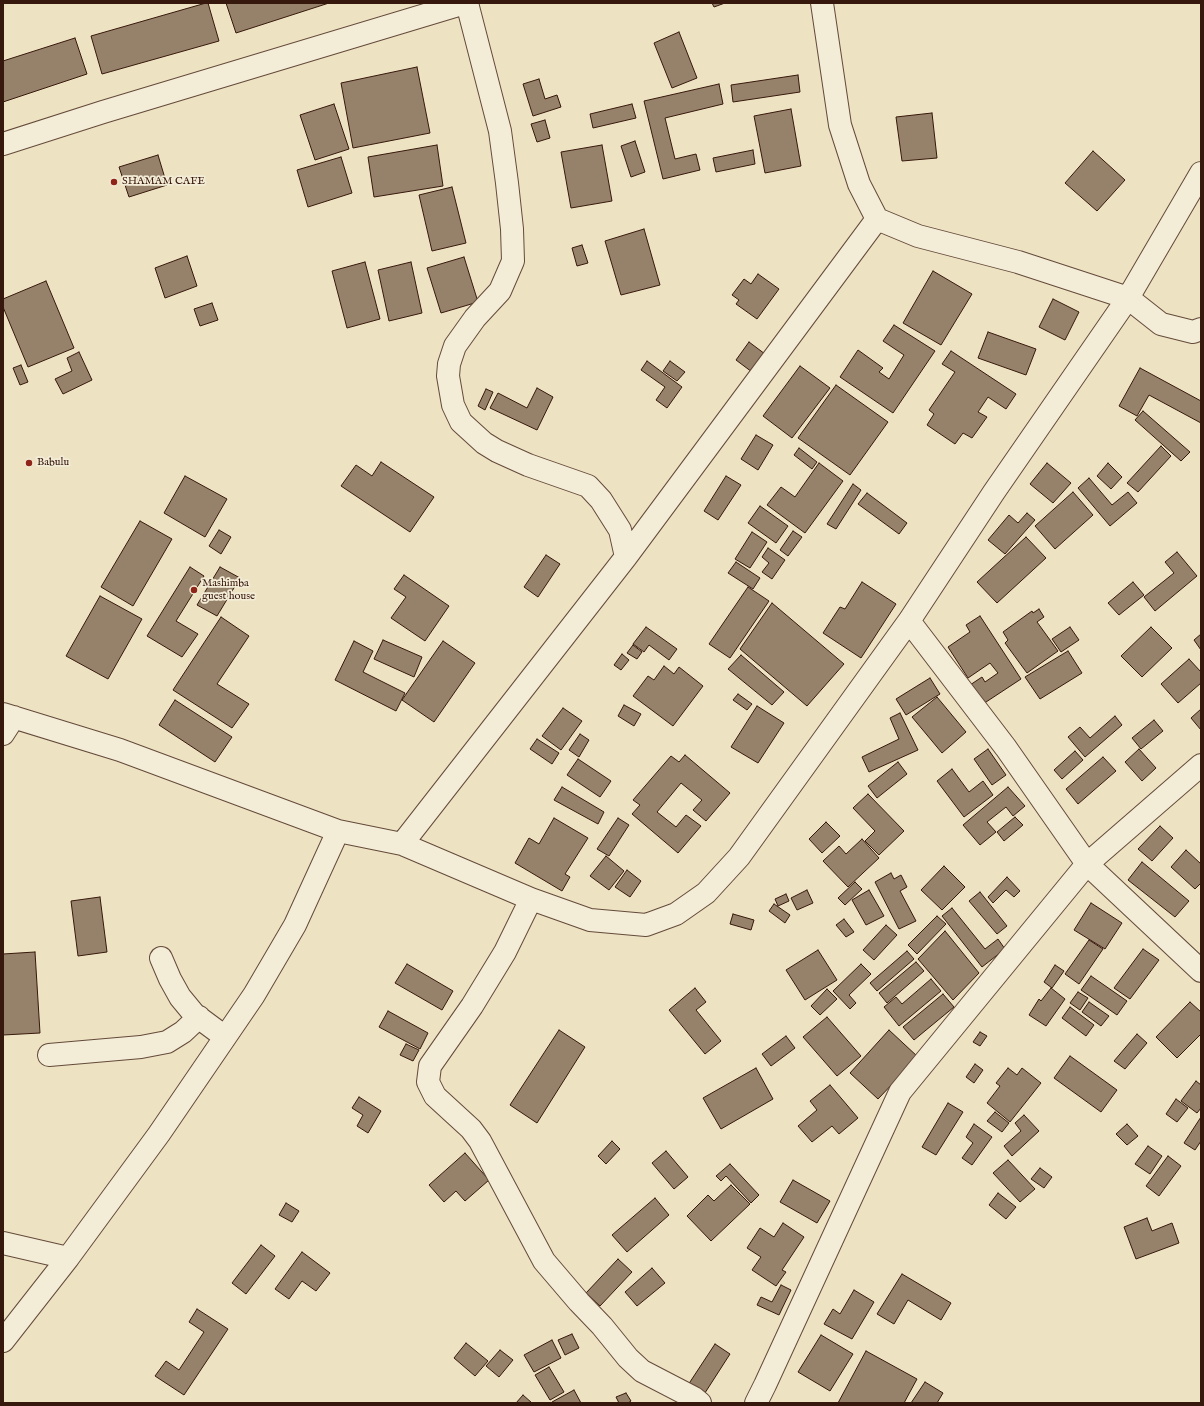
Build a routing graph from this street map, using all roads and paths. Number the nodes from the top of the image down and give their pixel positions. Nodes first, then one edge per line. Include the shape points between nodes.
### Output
1 (466, 3) edge
2 (822, 3) edge
3 (3, 144) edge
4 (1201, 173) edge
5 (877, 219) junction
6 (1128, 298) junction
7 (1201, 329) edge
8 (626, 557) junction
9 (909, 621) junction
10 (7, 722) edge
11 (1201, 765) edge
12 (338, 830) junction
13 (402, 844) junction
14 (1087, 864) junction
15 (531, 899) junction
16 (161, 958) dead end
17 (1201, 971) edge
18 (199, 1017) junction
19 (225, 1037) junction
20 (49, 1056) dead end
21 (3, 1243) edge
22 (68, 1258) junction
23 (3, 1341) edge
24 (700, 1403) edge
25 (756, 1403) edge

1 - 3 street
1 - 8 street via 500,131 512,221 513,261 500,291 475,318 455,346 448,376 453,405 461,422 496,451 588,486 601,500 620,530
2 - 5 street via 840,125 859,184
4 - 6 street
5 - 6 street via 918,236 1018,262
5 - 8 street
6 - 7 street via 1161,324 1193,332
6 - 9 street via 994,492
8 - 13 street
9 - 14 street via 1006,748
9 - 15 street via 739,858 706,893 676,914 646,925 590,920
10 - 12 street via 120,750
11 - 14 street
12 - 13 street
12 - 19 street via 294,926 254,995
13 - 15 street
14 - 17 street
14 - 25 street via 900,1092
15 - 24 street via 505,952 472,1006 430,1066 428,1082 435,1096 471,1129 480,1141 544,1261 642,1371
16 - 18 street via 180,997
18 - 19 street
18 - 20 street via 167,1042
19 - 22 street via 159,1134
21 - 22 street
22 - 23 street

